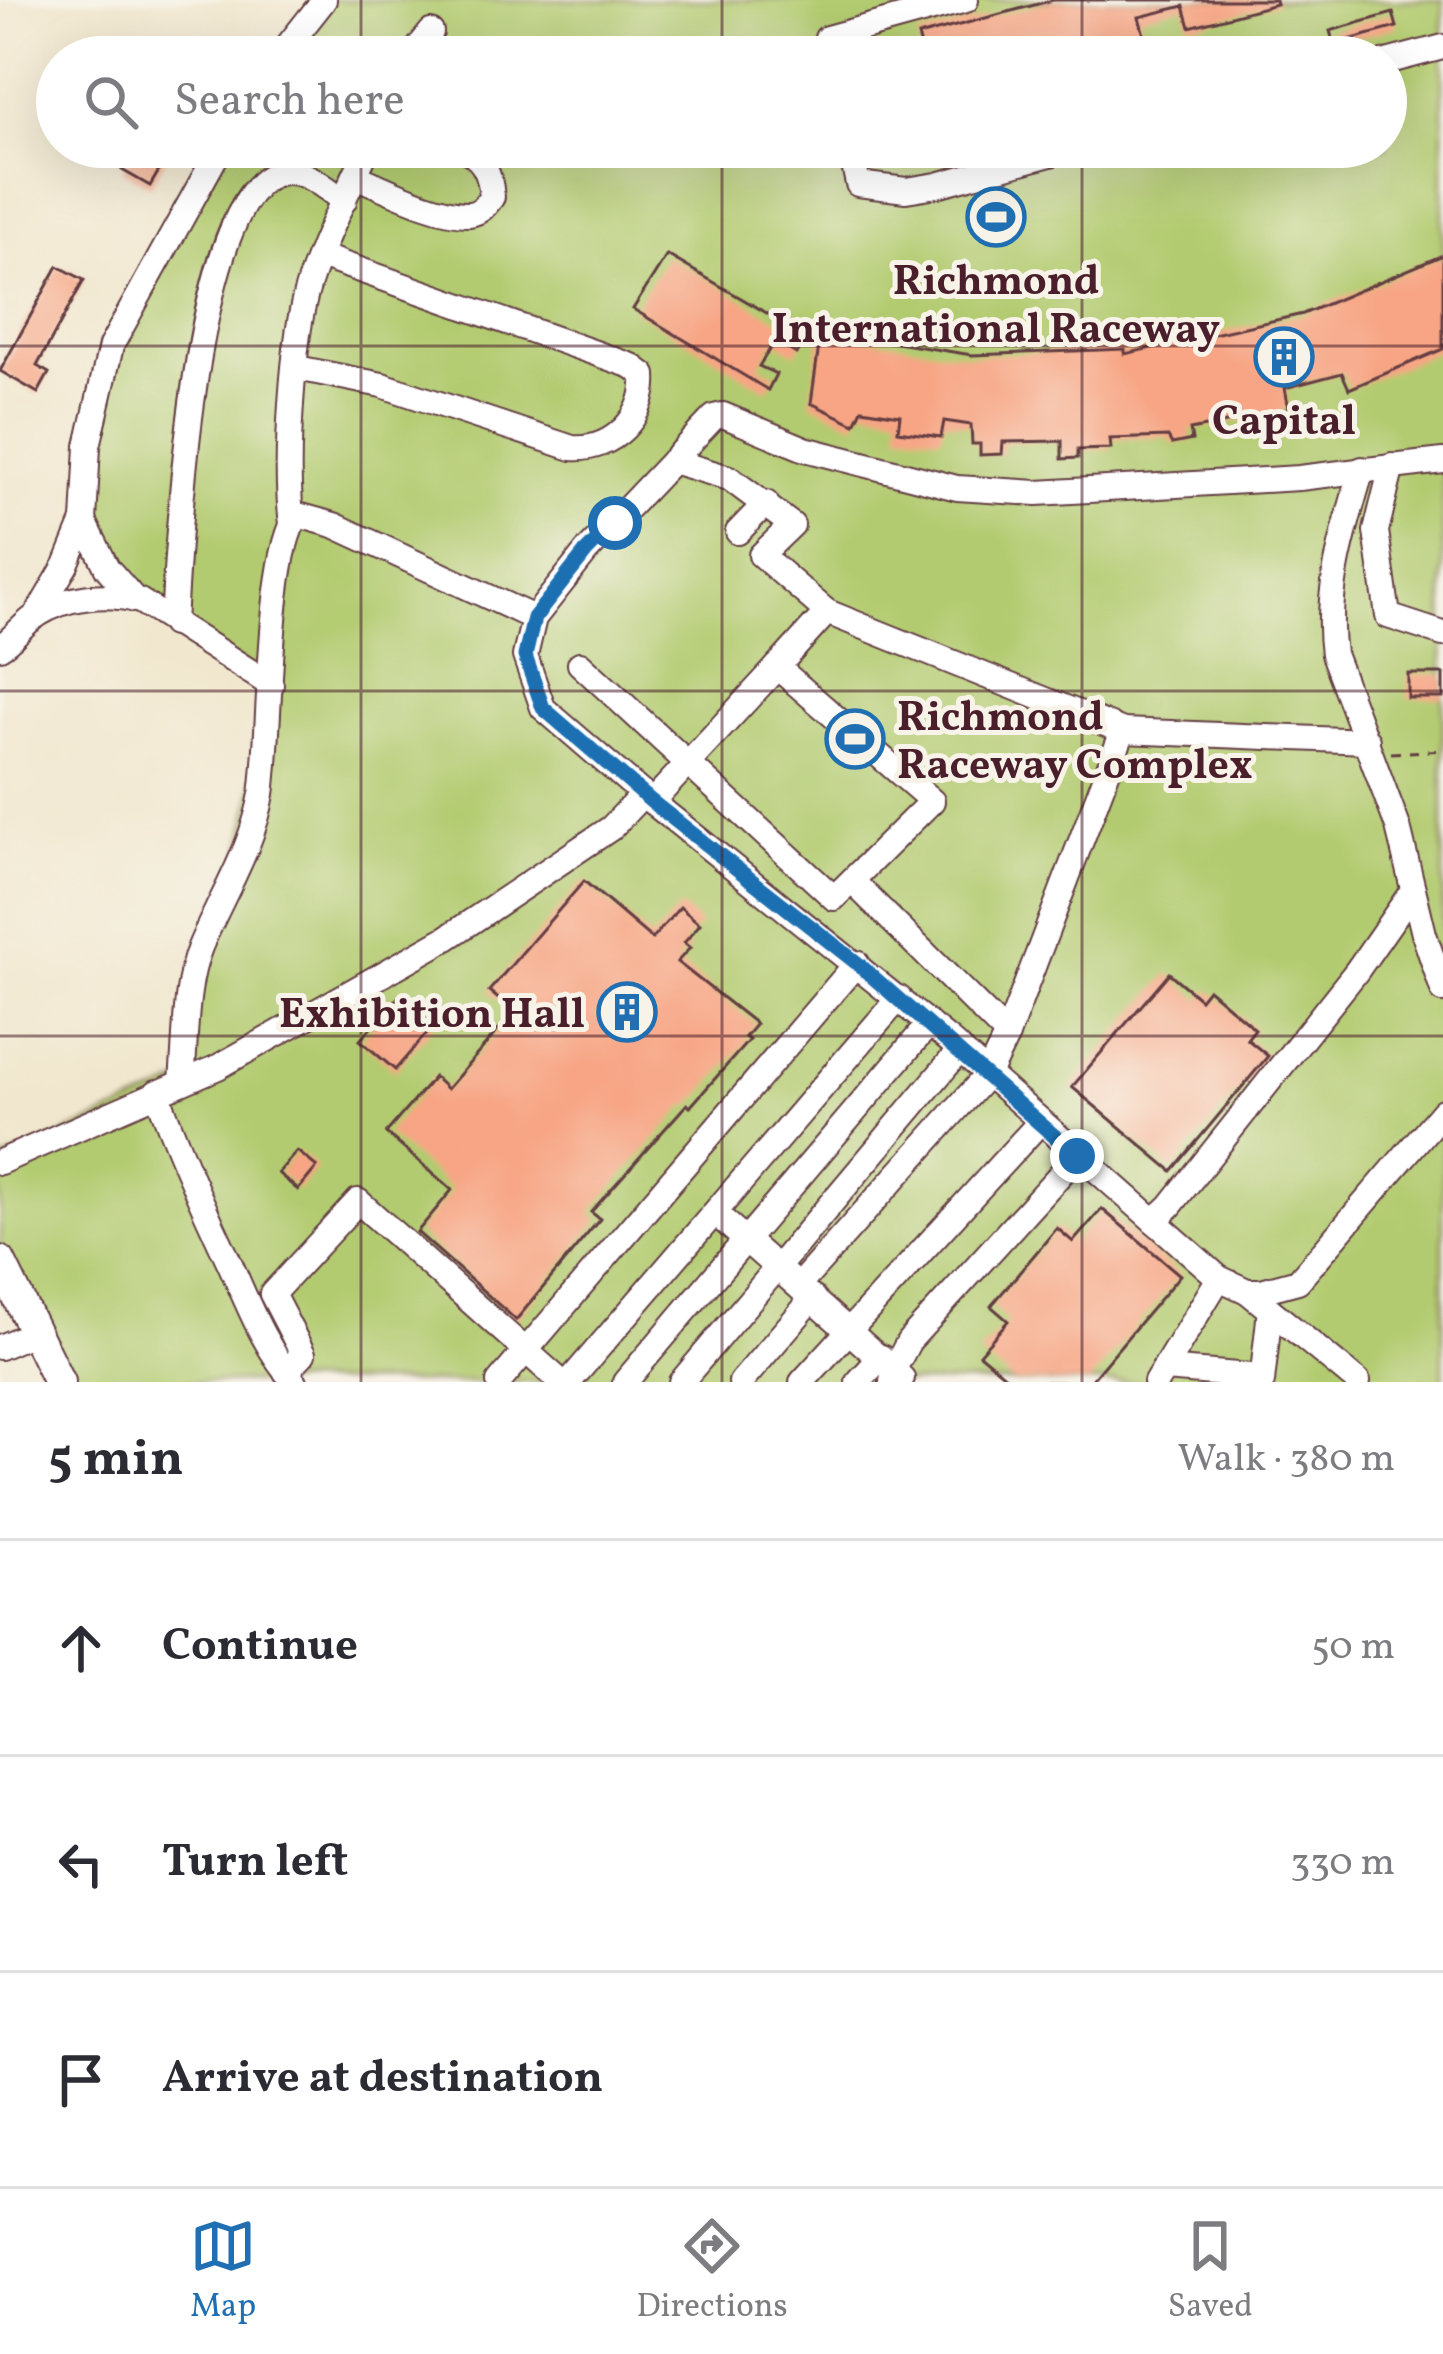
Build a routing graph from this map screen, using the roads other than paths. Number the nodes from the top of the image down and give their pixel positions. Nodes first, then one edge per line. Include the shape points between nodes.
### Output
1 (324, 0) edge
2 (966, 0) edge
3 (934, 4) edge
4 (430, 32) dead end
5 (296, 36) edge
6 (427, 36) edge
7 (833, 36) edge
8 (1443, 47) edge
9 (1407, 56) edge
10 (209, 168) edge
11 (359, 168) edge
12 (487, 168) edge
13 (855, 168) edge
14 (1000, 168) edge
15 (355, 176) junction
16 (344, 201) junction
17 (320, 256) junction
18 (296, 368) junction
19 (672, 461) junction
20 (1443, 461) edge
21 (1392, 466) junction
22 (1362, 469) junction
23 (766, 503) junction
24 (84, 521) junction
25 (292, 523) junction
26 (738, 532) dead end
27 (135, 600) junction
28 (827, 612) junction
29 (36, 616) junction
30 (534, 618) junction
31 (173, 624) junction
32 (1443, 634) edge
33 (0, 647) edge
34 (580, 664) dead end
35 (777, 667) junction
36 (271, 686) junction
37 (1124, 730) junction
38 (1369, 747) junction
39 (688, 766) junction
40 (648, 798) junction
41 (852, 881) junction
42 (1413, 890) junction
43 (1432, 922) edge
44 (857, 963) junction
45 (1443, 990) edge
46 (899, 998) junction
47 (929, 1024) junction
48 (1007, 1036) junction
49 (960, 1049) junction
50 (988, 1074) junction
51 (182, 1082) junction
52 (157, 1092) junction
53 (1443, 1111) edge
54 (1040, 1122) junction
55 (1077, 1156) junction
56 (0, 1162) edge
57 (716, 1213) junction
58 (1154, 1221) junction
59 (746, 1239) junction
60 (0, 1261) edge
61 (778, 1267) junction
62 (1219, 1278) junction
63 (1247, 1291) junction
64 (806, 1292) junction
65 (1270, 1310) junction
66 (850, 1328) junction
67 (35, 1333) junction
68 (531, 1342) junction
69 (0, 1347) edge
70 (893, 1372) edge
71 (1160, 1376) edge
72 (291, 1377) edge
73 (1262, 1379) edge
74 (59, 1382) edge
75 (499, 1382) edge
76 (565, 1382) edge
77 (625, 1382) edge
78 (681, 1382) edge
79 (741, 1382) edge
80 (802, 1382) edge
81 (858, 1382) edge
82 (1358, 1382) edge

1 - 5 street
2 - 3 street
3 - 7 street
4 - 6 street
8 - 9 street
10 - 24 street via 111,346 88,446
11 - 15 street
12 - 15 street via 491,197 468,214
13 - 14 street via 858,184 906,190
15 - 16 street
16 - 17 street
16 - 31 street via 299,173 266,179 249,196 221,261 204,320 181,480
17 - 18 street
17 - 18 street via 632,366 645,389 623,432 591,449 572,448 382,385
18 - 25 street
19 - 22 street via 723,416 805,448 958,488 1037,493
19 - 23 street via 729,478
19 - 30 street
20 - 21 street
21 - 22 street
21 - 32 street via 1376,531 1388,616
22 - 38 street via 1334,579 1330,634
23 - 26 street
23 - 28 street via 792,526 761,555
24 - 27 street via 107,568
24 - 29 street
25 - 30 street via 298,515 334,525
25 - 36 street
27 - 29 street via 87,597
27 - 31 street
28 - 35 street
28 - 37 street
29 - 33 street
30 - 40 street via 525,656 543,708
31 - 36 street
34 - 39 street
35 - 39 street
35 - 41 street via 932,801
36 - 51 street via 259,809 192,974
37 - 38 street
37 - 48 street
38 - 42 street
39 - 40 street
39 - 41 street via 834,898
40 - 44 street
40 - 51 street via 448,938
41 - 48 street
42 - 43 street
42 - 58 street
43 - 45 street
44 - 46 street
44 - 68 street
46 - 47 street
46 - 57 street
47 - 49 street
47 - 59 street
48 - 50 street
49 - 50 street
49 - 61 street
50 - 54 street
50 - 64 street
51 - 52 street
52 - 56 street
52 - 72 street via 217,1237
53 - 63 street via 1298,1281
54 - 55 street
54 - 66 street
55 - 58 street
55 - 70 street via 909,1341
57 - 59 street
57 - 76 street
58 - 62 street
59 - 61 street
59 - 77 street
60 - 67 main road
61 - 64 street
61 - 78 street
62 - 63 street
62 - 71 street
63 - 65 street
64 - 66 street
64 - 79 street
65 - 73 street
65 - 82 street
66 - 70 street
66 - 80 street
67 - 69 street
67 - 74 main road
68 - 72 street via 358,1201 272,1294 303,1354
68 - 75 street
68 - 76 street
70 - 81 street
71 - 73 street

